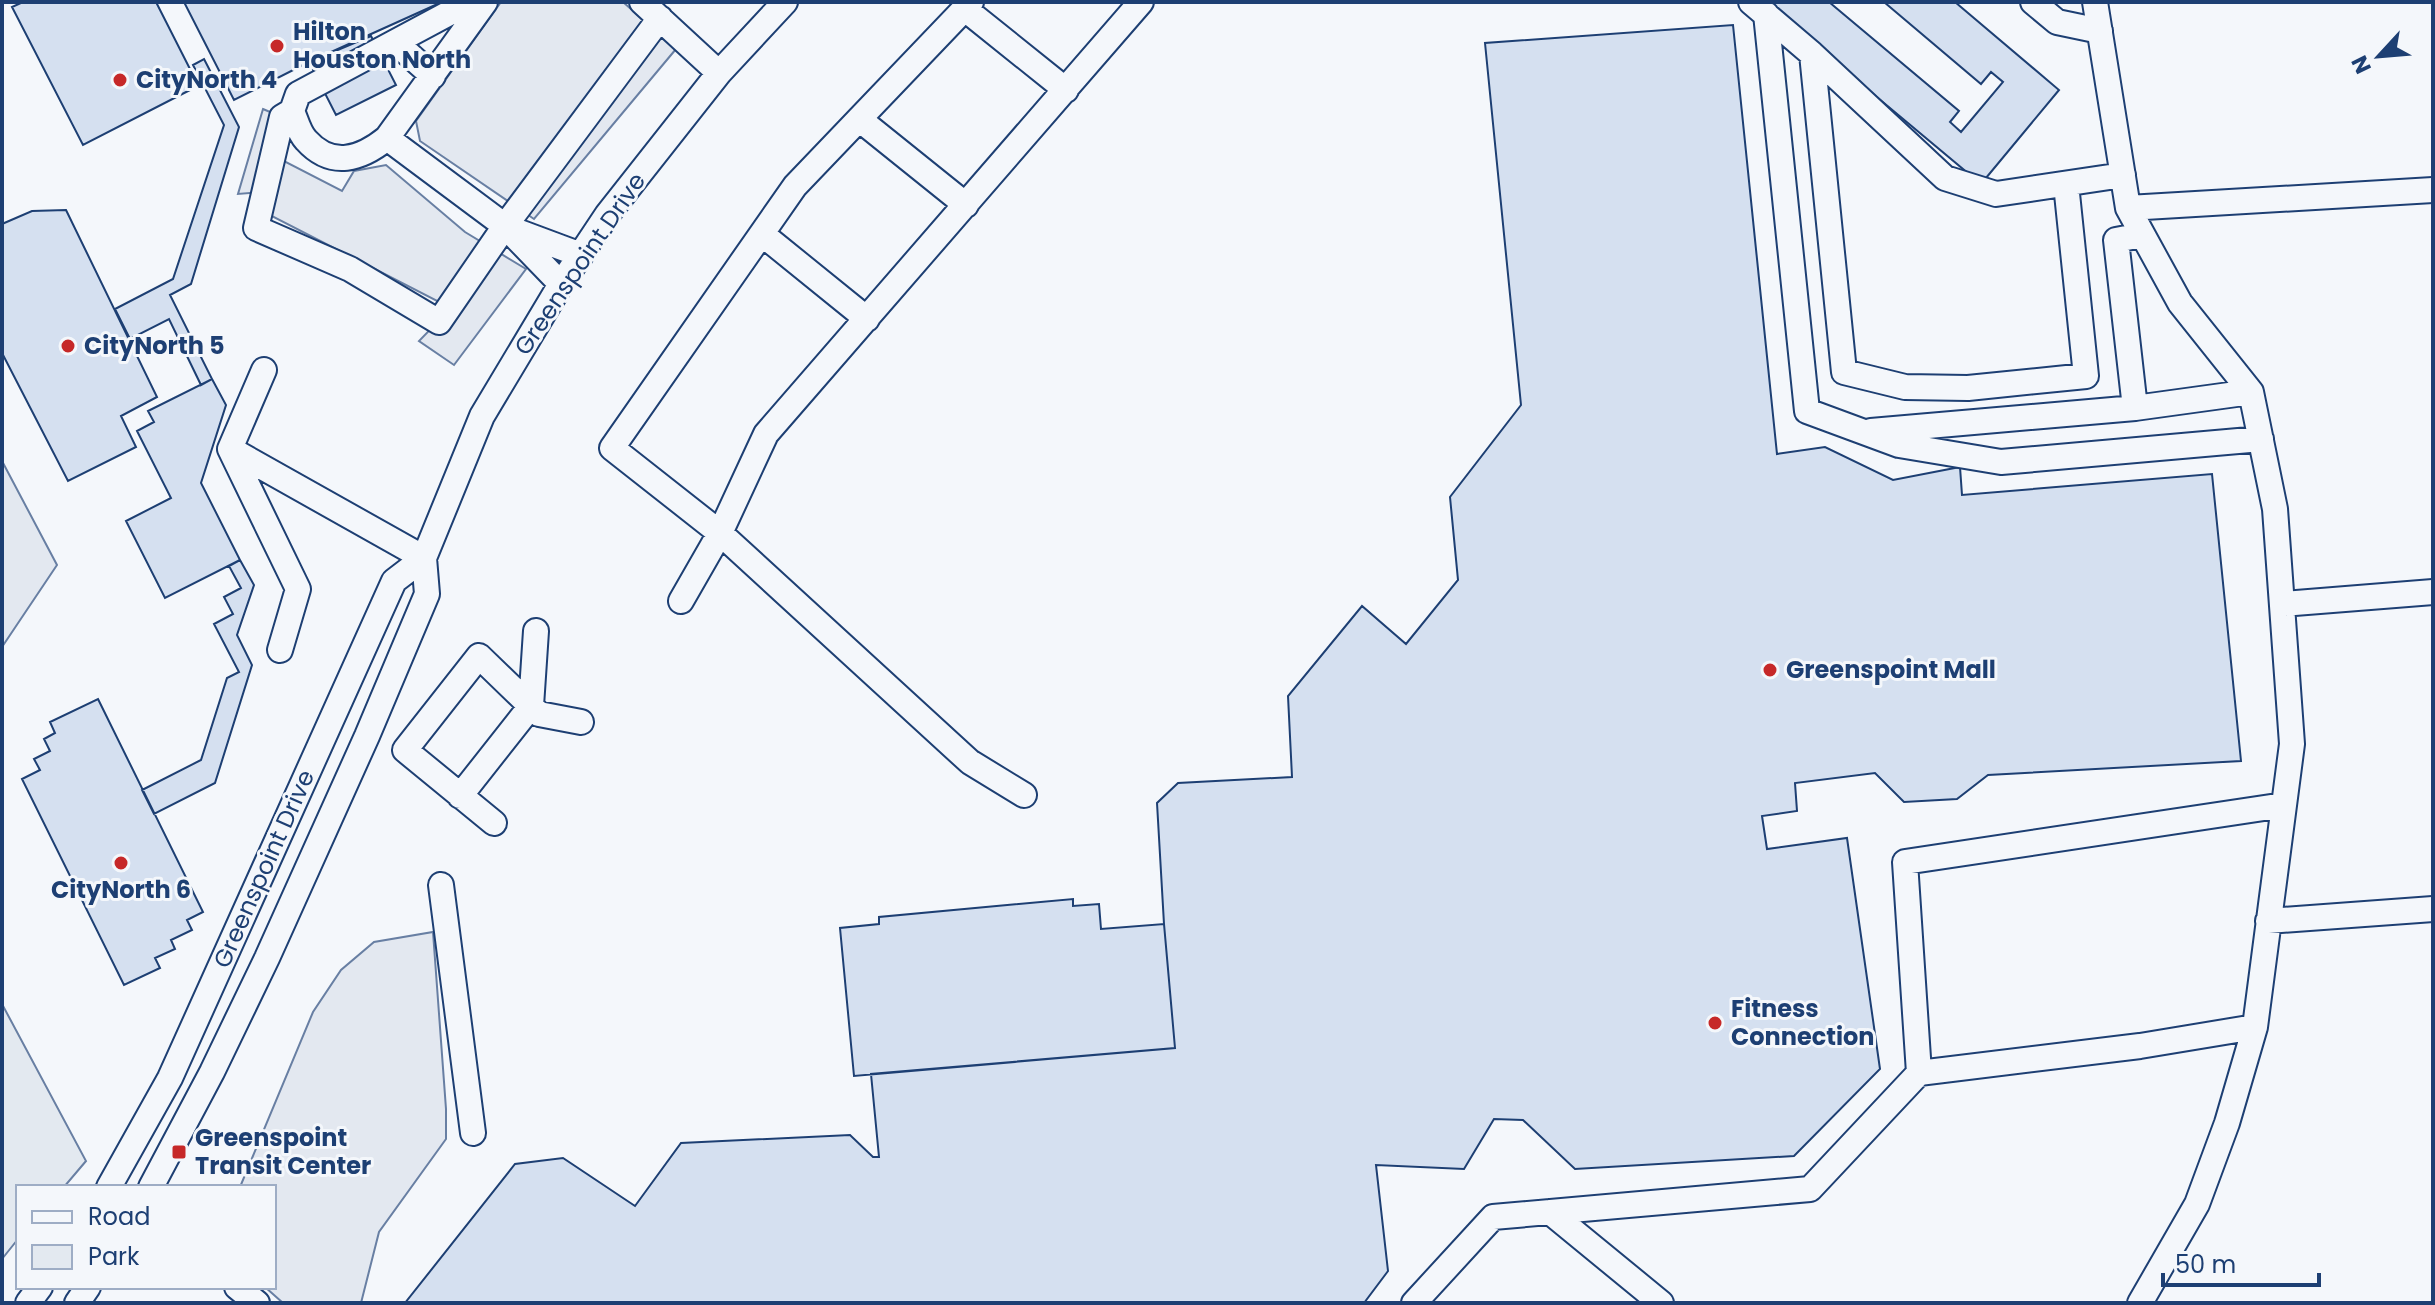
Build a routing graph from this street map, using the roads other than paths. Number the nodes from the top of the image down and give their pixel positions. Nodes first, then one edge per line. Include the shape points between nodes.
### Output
1 (470, 2) edge
2 (485, 2) edge
3 (785, 2) edge
4 (1141, 2) edge
5 (2033, 2) edge
6 (2095, 2) edge
7 (968, 5) edge
8 (1759, 8) edge
9 (651, 10) edge
10 (2100, 31) junction
11 (396, 43) junction
12 (1812, 54) junction
13 (719, 73) junction
14 (433, 76) junction
15 (1066, 90) junction
16 (292, 111) junction
17 (859, 119) junction
18 (387, 138) junction
19 (2123, 175) junction
20 (2066, 184) junction
21 (2433, 190) edge
22 (966, 205) junction
23 (2128, 208) junction
24 (505, 226) junction
25 (762, 234) junction
26 (2142, 235) junction
27 (581, 255) junction
28 (561, 284) junction
29 (867, 319) junction
30 (264, 370) dead end
31 (2251, 392) junction
32 (2135, 408) junction
33 (1863, 431) junction
34 (2261, 439) junction
35 (230, 449) junction
36 (720, 533) junction
37 (424, 558) junction
38 (2433, 592) edge
39 (681, 601) dead end
40 (2282, 604) junction
41 (536, 631) dead end
42 (280, 650) dead end
43 (531, 706) junction
44 (581, 722) dead end
45 (1024, 795) dead end
46 (460, 796) junction
47 (2284, 805) junction
48 (494, 823) dead end
49 (441, 885) dead end
50 (2433, 909) edge
51 (2268, 921) junction
52 (2255, 1027) junction
53 (1919, 1073) junction
54 (473, 1133) dead end
55 (110, 1185) edge
56 (152, 1185) edge
57 (1550, 1212) junction
58 (240, 1289) edge
59 (257, 1303) edge
60 (1414, 1303) edge
61 (1661, 1303) edge
62 (2140, 1303) edge

1 - 11 street
2 - 14 street
3 - 13 street, Greenspoint Drive
4 - 15 street
5 - 10 street via 2057,22
6 - 10 street
7 - 15 street
7 - 17 street
8 - 12 street
8 - 33 street via 1807,411
9 - 13 street
9 - 24 street
10 - 19 street
11 - 14 street
11 - 16 street via 298,94
12 - 20 street via 1945,178 1996,194
12 - 20 street via 1844,372 1905,387 1968,388 2086,376
13 - 27 street, Greenspoint Drive
14 - 18 street
15 - 22 street
16 - 18 street via 304,139 323,154 347,158 368,153
16 - 24 street via 282,117 256,228 350,269 439,322
17 - 22 street
17 - 25 street via 795,186
18 - 24 street
19 - 20 street
19 - 23 street
21 - 23 street
22 - 29 street
23 - 26 street
24 - 27 street
24 - 28 street
25 - 29 street
25 - 36 street via 612,448
26 - 31 street via 2180,303
26 - 32 street via 2116,240
27 - 28 street, Greenspoint Drive
28 - 37 street, Greenspoint Drive via 482,416
29 - 36 street via 766,434
30 - 35 street
31 - 32 street
31 - 34 street
32 - 33 street
33 - 34 street via 1899,445 2001,462
34 - 40 street via 2275,509
35 - 37 street
35 - 42 street via 298,589
36 - 39 street
36 - 45 street via 970,762
37 - 55 street, Greenspoint Drive via 394,581 170,1078
37 - 56 street, Greenspoint Drive via 427,594 367,736 267,958
38 - 40 street
40 - 47 street via 2292,744
41 - 43 street
43 - 44 street via 539,714
43 - 46 street
43 - 46 street via 479,656 405,750
46 - 48 street
47 - 51 street
47 - 53 street via 1905,862
49 - 54 street
50 - 51 street
51 - 52 street
52 - 53 street
52 - 62 street via 2197,1204
53 - 57 street via 1810,1189
57 - 60 street via 1493,1217
57 - 61 street
58 - 59 street

